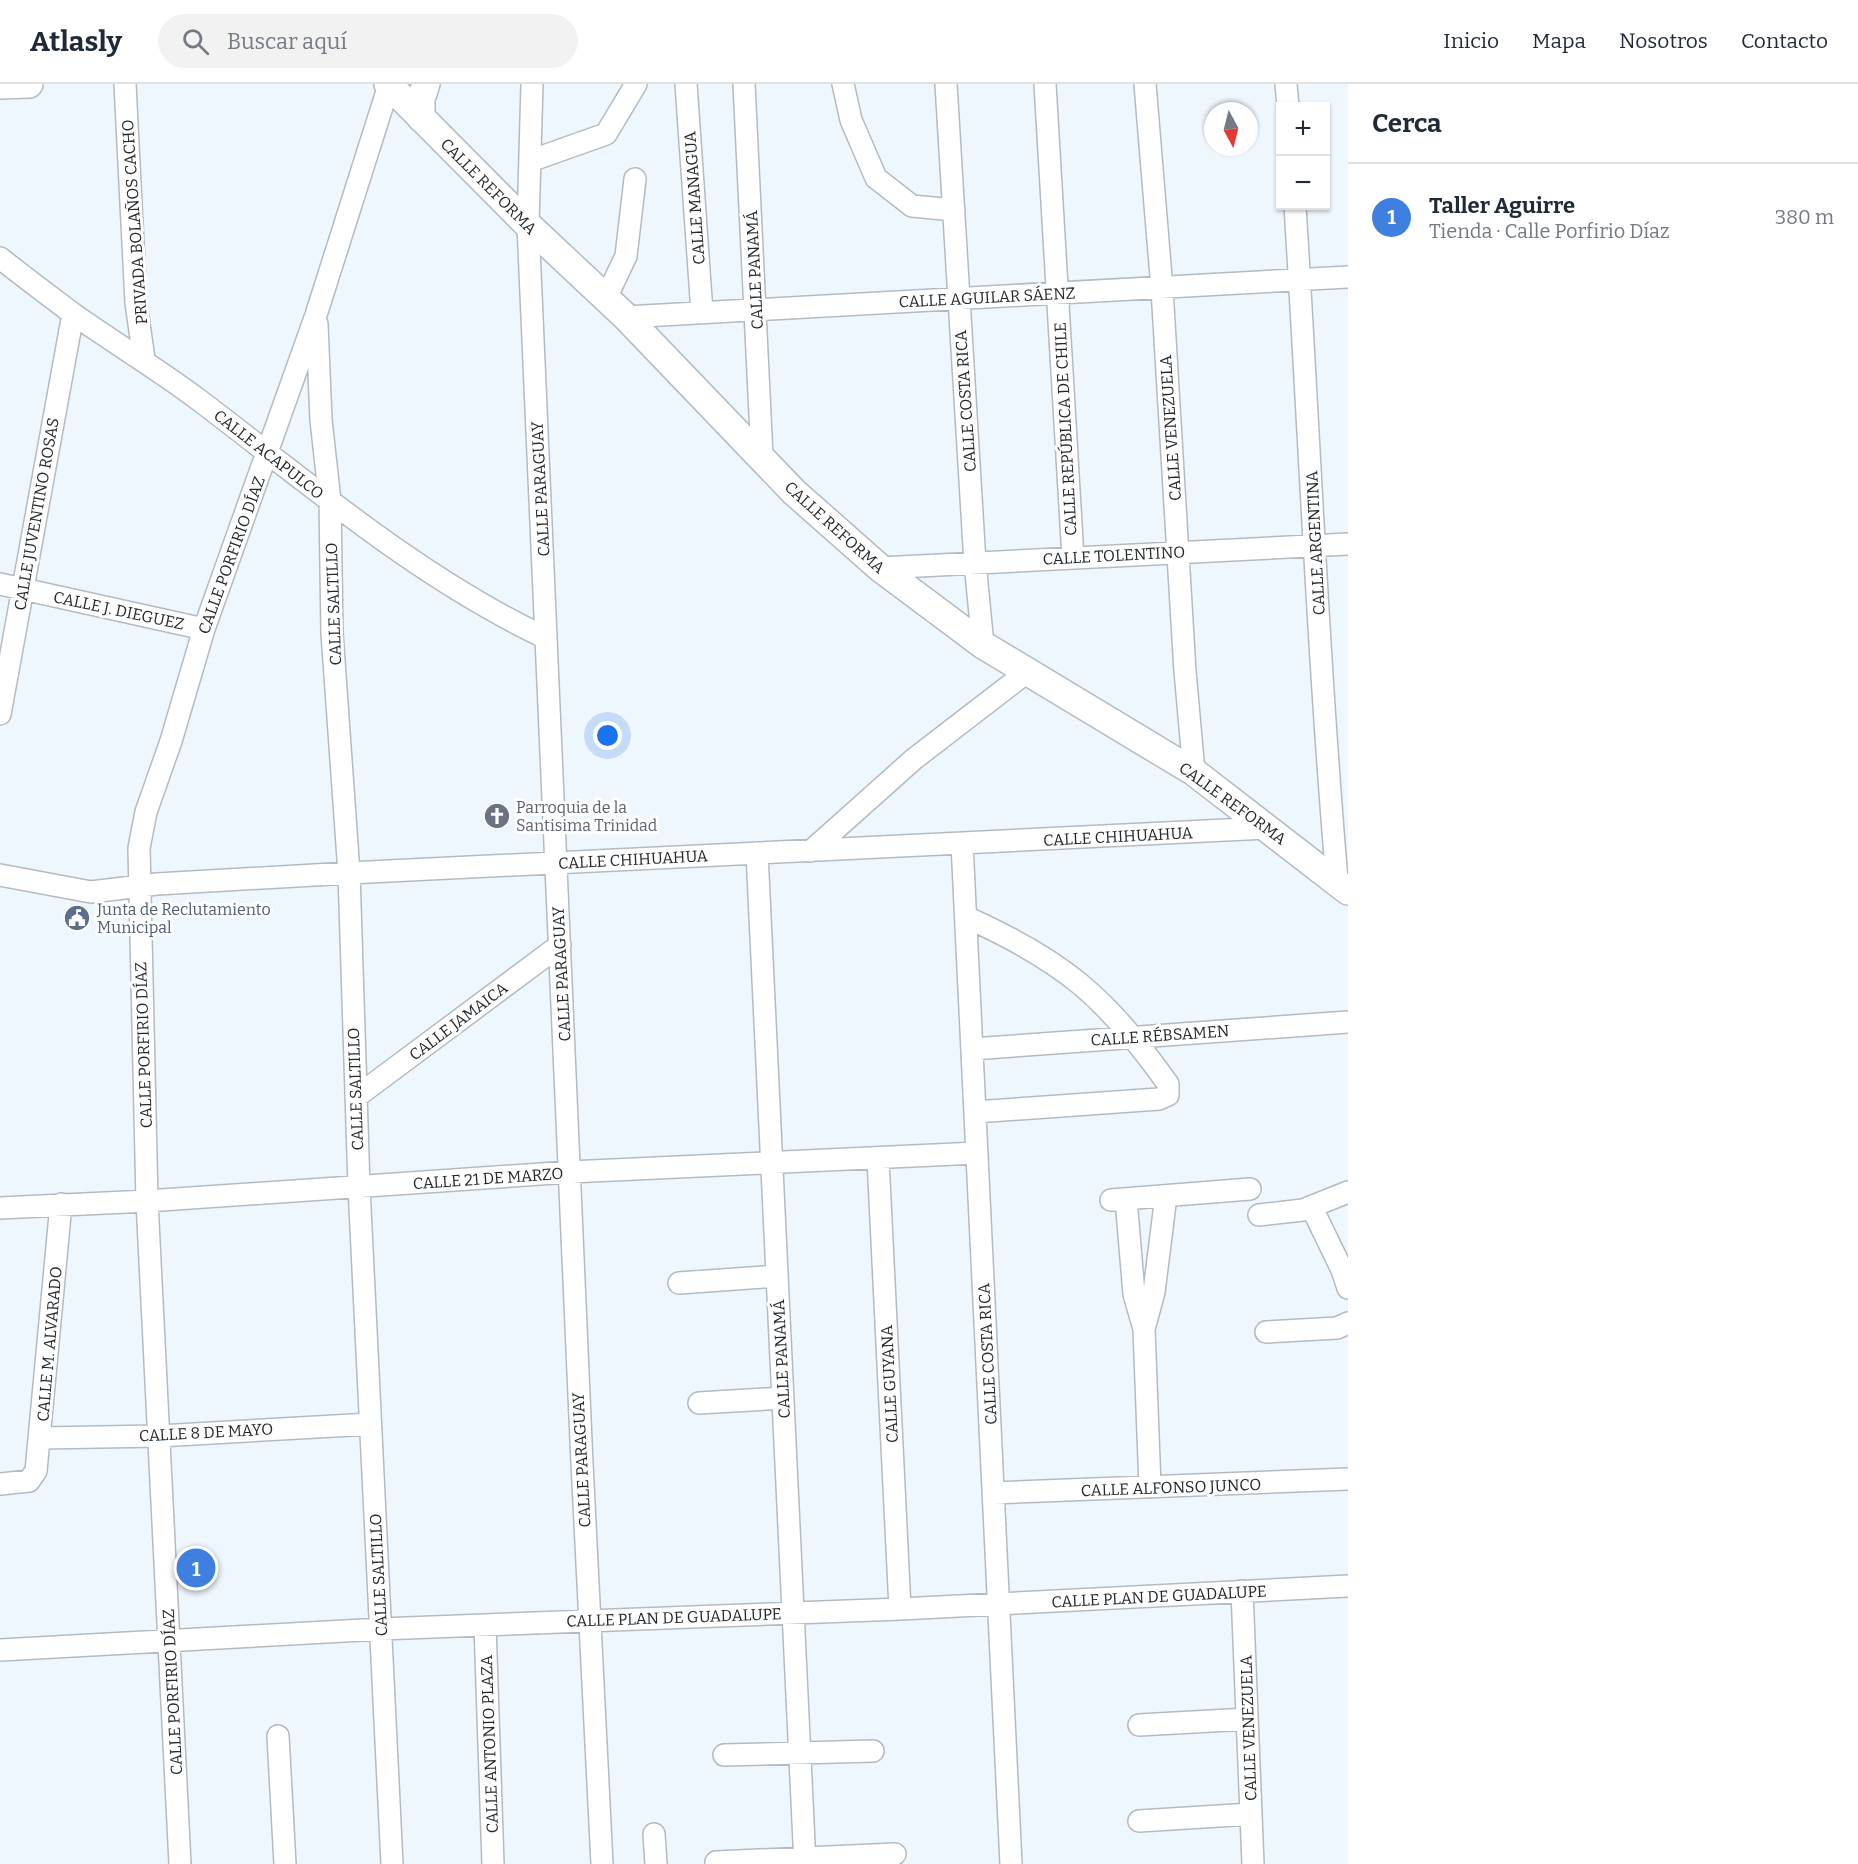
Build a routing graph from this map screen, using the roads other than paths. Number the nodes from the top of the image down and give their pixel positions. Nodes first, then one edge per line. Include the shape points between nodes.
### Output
1 (28, 84) edge
2 (125, 84) edge
3 (426, 84) edge
4 (532, 84) edge
5 (636, 84) edge
6 (686, 84) edge
7 (744, 84) edge
8 (843, 84) edge
9 (946, 84) edge
10 (1045, 84) edge
11 (1145, 84) edge
12 (1286, 84) edge
13 (0, 85) edge
14 (388, 85) edge
15 (1288, 102) edge
16 (421, 118) junction
17 (530, 161) junction
18 (635, 179) dead end
19 (954, 210) junction
20 (1295, 210) edge
21 (528, 225) junction
22 (0, 258) edge
23 (1348, 277) edge
24 (1299, 280) junction
25 (1162, 289) junction
26 (1057, 293) junction
27 (606, 298) junction
28 (959, 299) junction
29 (756, 310) junction
30 (702, 313) junction
31 (73, 314) junction
32 (316, 315) junction
33 (626, 317) junction
34 (144, 359) junction
35 (267, 453) junction
36 (762, 456) junction
37 (330, 501) junction
38 (1348, 544) edge
39 (1314, 546) junction
40 (1178, 551) junction
41 (1073, 558) junction
42 (975, 563) junction
43 (880, 568) junction
44 (0, 584) edge
45 (22, 589) junction
46 (204, 629) junction
47 (546, 638) junction
48 (983, 645) junction
49 (1027, 672) junction
50 (0, 714) edge
51 (1194, 772) junction
52 (1267, 828) junction
53 (962, 843) junction
54 (811, 851) junction
55 (757, 853) junction
56 (556, 862) junction
57 (349, 873) junction
58 (0, 875) edge
59 (138, 885) junction
60 (1343, 886) edge
61 (966, 917) junction
62 (560, 945) junction
63 (1348, 1022) edge
64 (1134, 1036) junction
65 (972, 1049) junction
66 (356, 1097) junction
67 (975, 1112) junction
68 (977, 1153) junction
69 (878, 1159) junction
70 (772, 1163) junction
71 (570, 1172) junction
72 (359, 1187) junction
73 (1250, 1189) dead end
74 (1166, 1196) junction
75 (1345, 1199) edge
76 (147, 1201) junction
77 (62, 1204) junction
78 (0, 1208) edge
79 (1312, 1208) junction
80 (1259, 1215) dead end
81 (777, 1276) junction
82 (679, 1283) dead end
83 (1348, 1288) edge
84 (1348, 1323) edge
85 (1144, 1329) junction
86 (1266, 1332) dead end
87 (783, 1398) junction
88 (699, 1403) dead end
89 (370, 1424) junction
90 (159, 1436) junction
91 (41, 1438) junction
92 (1348, 1479) edge
93 (0, 1484) edge
94 (1150, 1487) junction
95 (993, 1493) junction
96 (1348, 1586) edge
97 (1242, 1591) junction
98 (999, 1605) junction
99 (900, 1609) junction
100 (793, 1613) junction
101 (589, 1620) junction
102 (484, 1625) junction
103 (381, 1629) junction
104 (171, 1642) junction
105 (0, 1650) edge
106 (1247, 1719) junction
107 (1139, 1725) dead end
108 (278, 1736) dead end
109 (873, 1750) dead end
110 (800, 1753) junction
111 (724, 1755) dead end
112 (1251, 1814) junction
113 (1139, 1821) dead end
114 (654, 1834) dead end
115 (895, 1854) dead end
116 (805, 1861) edge
117 (716, 1862) dead end
118 (180, 1864) edge
119 (285, 1864) edge
120 (392, 1864) edge
121 (493, 1864) edge
122 (602, 1864) edge
123 (656, 1864) edge
124 (1011, 1864) edge
125 (1253, 1864) edge

1 - 13 main road
2 - 34 street, PRIVADA BOLAÑOS CACHO via 136,303
3 - 16 main road
4 - 17 street, CALLE PARAGUAY
5 - 17 street via 606,134
6 - 30 street, CALLE MANAGUA
7 - 29 street, CALLE PANAMÁ
8 - 19 street via 851,120 876,178 912,206
9 - 19 street, CALLE COSTA RICA
10 - 26 street, CALLE REPÚBLICA DE CHILE
11 - 25 street, CALLE VENEZUELA
12 - 15 street
14 - 16 main road, CALLE REFORMA
14 - 32 street, CALLE PORFIRIO DÍAZ
16 - 21 main road, CALLE REFORMA
17 - 21 street, CALLE PARAGUAY
18 - 27 street via 626,256
19 - 28 street, CALLE COSTA RICA
20 - 24 street, CALLE ARGENTINA
21 - 27 main road, CALLE REFORMA
21 - 47 street, CALLE PARAGUAY
22 - 31 street, CALLE ACAPULCO
23 - 24 street, CALLE AGUILAR SÁENZ
24 - 25 street, CALLE AGUILAR SÁENZ
24 - 39 street, CALLE ARGENTINA
25 - 26 street, CALLE AGUILAR SÁENZ
25 - 40 street, CALLE VENEZUELA
26 - 28 street, CALLE AGUILAR SÁENZ
26 - 41 street, CALLE REPÚBLICA DE CHILE
27 - 33 main road, CALLE REFORMA
28 - 29 street, CALLE AGUILAR SÁENZ
28 - 42 street, CALLE COSTA RICA
29 - 30 street, CALLE AGUILAR SÁENZ
29 - 36 street, CALLE PANAMÁ
30 - 33 street, CALLE AGUILAR SÁENZ
31 - 34 street, CALLE ACAPULCO
31 - 45 street, CALLE JUVENTINO ROSAS
32 - 35 street, CALLE PORFIRIO DÍAZ
32 - 37 street, CALLE SALTILLO
33 - 36 main road, CALLE REFORMA
34 - 35 street, CALLE ACAPULCO
35 - 37 street, CALLE ACAPULCO
35 - 46 street, CALLE PORFIRIO DÍAZ
36 - 43 main road, CALLE REFORMA via 794,492
37 - 47 street, CALLE ACAPULCO via 425,569
37 - 57 street, CALLE SALTILLO via 332,633
38 - 39 street, CALLE TOLENTINO
39 - 40 street, CALLE TOLENTINO
39 - 60 street, CALLE ARGENTINA via 1324,735
40 - 41 street, CALLE TOLENTINO
40 - 51 street, CALLE VENEZUELA
41 - 42 street, CALLE TOLENTINO
42 - 43 street, CALLE TOLENTINO
42 - 48 street, CALLE COSTA RICA
43 - 48 main road, CALLE REFORMA
44 - 45 street, CALLE J. DIEGUEZ
45 - 46 street, CALLE J. DIEGUEZ
45 - 50 street, CALLE JUVENTINO ROSAS
46 - 59 street, CALLE PORFIRIO DÍAZ via 141,831
47 - 56 street, CALLE PARAGUAY
48 - 49 main road, CALLE REFORMA
49 - 51 main road, CALLE REFORMA
49 - 54 street via 914,759
51 - 52 main road, CALLE REFORMA
52 - 53 street, CALLE CHIHUAHUA
52 - 60 main road, CALLE REFORMA
53 - 54 street, CALLE CHIHUAHUA
53 - 61 street, CALLE COSTA RICA
54 - 55 street, CALLE CHIHUAHUA
55 - 56 street, CALLE CHIHUAHUA
55 - 70 street, CALLE PANAMÁ
56 - 57 street, CALLE CHIHUAHUA
56 - 62 street, CALLE PARAGUAY
57 - 59 street, CALLE CHIHUAHUA
57 - 66 street, CALLE SALTILLO
58 - 59 street, CALLE CHIHUAHUA via 78,891
59 - 76 street, CALLE PORFIRIO DÍAZ
61 - 64 street via 1012,938 1065,971
61 - 65 street, CALLE COSTA RICA
62 - 66 street, CALLE JAMAICA
62 - 71 street, CALLE PARAGUAY
63 - 64 street, CALLE RÉBSAMEN
64 - 65 street, CALLE RÉBSAMEN
64 - 67 street via 1168,1084 1170,1090 1164,1098
65 - 67 street, CALLE COSTA RICA
66 - 72 street, CALLE SALTILLO
67 - 68 street, CALLE COSTA RICA
68 - 69 street, CALLE 21 DE MARZO
68 - 95 street, CALLE COSTA RICA
69 - 70 street, CALLE 21 DE MARZO
69 - 99 street, CALLE GUYANA
70 - 71 street, CALLE 21 DE MARZO
70 - 81 street, CALLE PANAMÁ
71 - 72 street, CALLE 21 DE MARZO
71 - 101 street, CALLE PARAGUAY
72 - 76 street, CALLE 21 DE MARZO
72 - 89 street, CALLE SALTILLO
73 - 74 street
74 - 85 street via 1154,1292
74 - 85 street via 1119,1199 1134,1294
75 - 79 street
76 - 77 street, CALLE 21 DE MARZO
76 - 90 street, CALLE PORFIRIO DÍAZ
77 - 78 street, CALLE 21 DE MARZO
77 - 91 street, CALLE M. ALVARADO
79 - 80 street
79 - 83 street
81 - 82 street
81 - 87 street, CALLE PANAMÁ
84 - 86 street via 1337,1328
85 - 94 street
87 - 88 street
87 - 100 street, CALLE PANAMÁ
89 - 90 street, CALLE 8 DE MAYO
89 - 103 street, CALLE SALTILLO
90 - 91 street, CALLE 8 DE MAYO
90 - 104 street, CALLE PORFIRIO DÍAZ
91 - 93 street, CALLE M. ALVARADO via 36,1471 29,1481
92 - 94 street, CALLE ALFONSO JUNCO
94 - 95 street, CALLE ALFONSO JUNCO
95 - 98 street, CALLE COSTA RICA
96 - 97 street, CALLE PLAN DE GUADALUPE
97 - 98 street, CALLE PLAN DE GUADALUPE
97 - 106 street, CALLE VENEZUELA
98 - 99 street, CALLE PLAN DE GUADALUPE
98 - 124 street, CALLE COSTA RICA
99 - 100 street, CALLE PLAN DE GUADALUPE
100 - 101 street, CALLE PLAN DE GUADALUPE
100 - 110 street, CALLE PANAMÁ
101 - 102 street, CALLE PLAN DE GUADALUPE
101 - 122 street, CALLE PARAGUAY
102 - 103 street, CALLE PLAN DE GUADALUPE
102 - 121 street, CALLE ANTONIO PLAZA
103 - 104 street, CALLE PLAN DE GUADALUPE
103 - 120 street, CALLE SALTILLO
104 - 105 street, CALLE PLAN DE GUADALUPE
104 - 118 street, CALLE PORFIRIO DÍAZ
106 - 107 street
106 - 112 street, CALLE VENEZUELA
108 - 119 street
109 - 110 street
110 - 111 street
110 - 116 street, CALLE PANAMÁ
112 - 113 street
112 - 125 street, CALLE VENEZUELA
114 - 123 street
115 - 116 street
116 - 117 street

